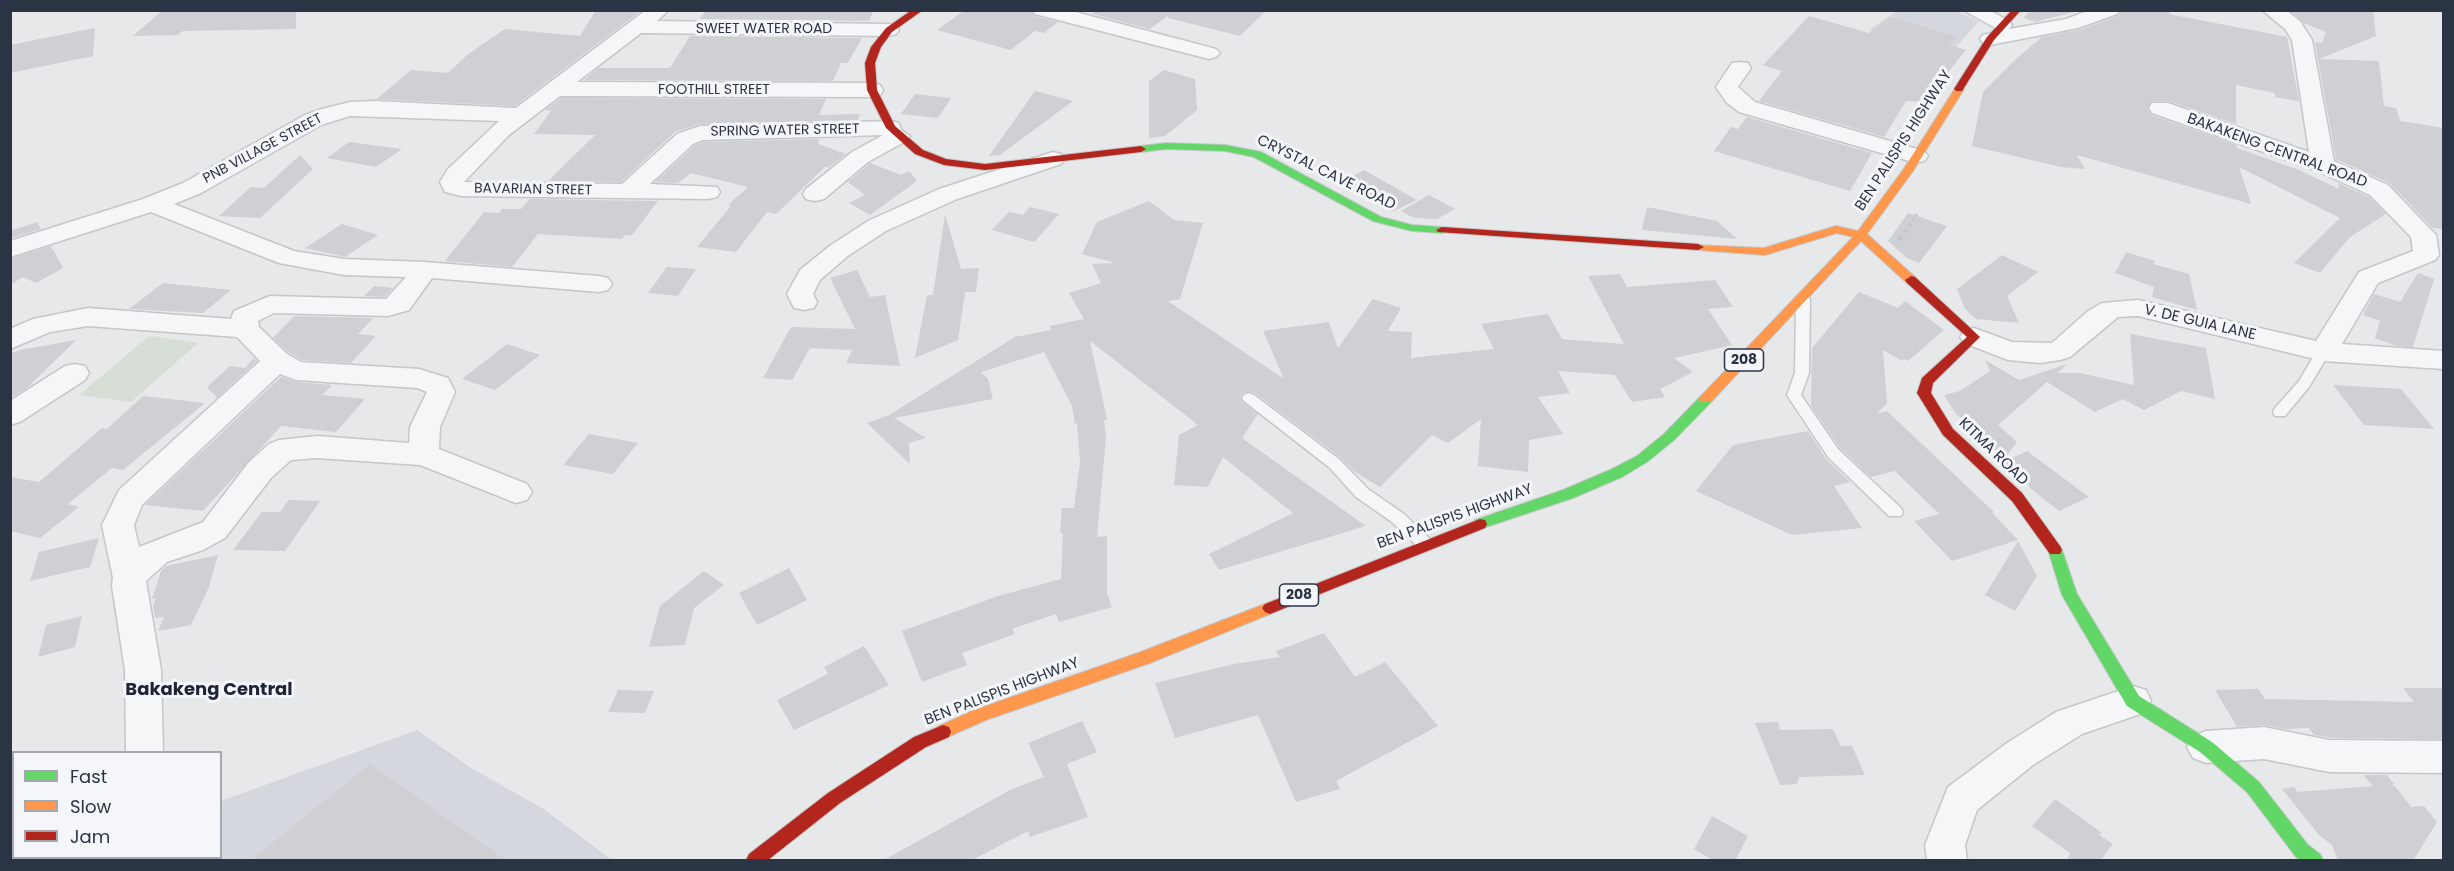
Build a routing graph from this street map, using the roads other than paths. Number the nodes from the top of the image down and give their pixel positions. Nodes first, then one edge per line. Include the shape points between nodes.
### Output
1 (659, 10) edge
2 (919, 10) edge
3 (1042, 10) edge
4 (1973, 10) edge
5 (2017, 10) edge
6 (2110, 10) edge
7 (2272, 10) edge
8 (639, 27) junction
9 (889, 30) junction
10 (1996, 32) junction
11 (1209, 53) dead end
12 (1740, 68) dead end
13 (556, 89) junction
14 (872, 90) junction
15 (2160, 108) dead end
16 (522, 115) junction
17 (895, 132) junction
18 (1916, 156) junction
19 (1053, 159) junction
20 (2323, 165) junction
21 (628, 191) junction
22 (708, 192) dead end
23 (815, 194) dead end
24 (152, 204) junction
25 (1861, 235) junction
26 (2433, 236) edge
27 (10, 249) edge
28 (425, 270) junction
29 (599, 284) dead end
30 (1803, 299) junction
31 (804, 302) dead end
32 (245, 329) junction
33 (1974, 337) junction
34 (10, 340) edge
35 (2323, 352) junction
36 (2444, 360) edge
37 (277, 361) junction
38 (75, 373) dead end
39 (1249, 398) dead end
40 (2280, 412) dead end
41 (10, 415) edge
42 (424, 455) junction
43 (516, 492) dead end
44 (1895, 512) dead end
45 (1425, 544) junction
46 (130, 578) junction
47 (2133, 701) junction
48 (2206, 747) junction
49 (144, 751) edge
50 (2444, 757) edge
51 (755, 861) edge
52 (1947, 861) edge
53 (2314, 861) edge

1 - 8 street, BAVARIAN STREET
2 - 9 street, CRYSTAL CAVE ROAD
3 - 11 street
4 - 10 street
5 - 10 street, BEN PALISPIS HIGHWAY / 208
6 - 10 street via 2071,24
7 - 20 street via 2293,25 2302,40
8 - 9 street, SWEET WATER ROAD
8 - 13 street, BAVARIAN STREET
9 - 14 street, CRYSTAL CAVE ROAD via 870,63
10 - 18 street, BEN PALISPIS HIGHWAY / 208
12 - 18 street via 1727,87 1747,107
13 - 14 street, FOOTHILL STREET
13 - 16 street, BAVARIAN STREET
14 - 17 street, CRYSTAL CAVE ROAD
15 - 20 street, BAKAKENG CENTRAL ROAD
16 - 21 street, BAVARIAN STREET via 456,174 454,187
16 - 24 street, PNB VILLAGE STREET via 376,108 340,111 313,120 242,162
17 - 19 street, CRYSTAL CAVE ROAD via 919,152 962,166
17 - 21 street, SPRING WATER STREET via 700,134 685,139
17 - 23 street
18 - 25 street, BEN PALISPIS HIGHWAY / 208
19 - 25 street, CRYSTAL CAVE ROAD via 1166,146 1245,151 1377,219 1412,228 1755,252 1788,246 1836,229
19 - 31 street via 948,194 877,226 809,276 800,294
20 - 26 street, BAKAKENG CENTRAL ROAD via 2379,190
21 - 22 street, BAVARIAN STREET
24 - 27 street, PNB VILLAGE STREET
24 - 28 street via 288,258 344,267
25 - 30 street, BEN PALISPIS HIGHWAY / 208
25 - 33 street
26 - 35 street, BAKAKENG CENTRAL ROAD via 2426,255 2368,278
28 - 29 street
28 - 32 street via 405,298 388,308 270,304 244,317
30 - 44 lane via 1802,373 1794,395 1833,453
30 - 45 street, BEN PALISPIS HIGHWAY / 208 via 1642,459 1568,494
32 - 34 street via 88,317 43,325
32 - 37 street
33 - 35 street, V. DE GUIA LANE via 2008,351 2060,351 2098,316 2112,309 2139,308
33 - 47 street, KITMA ROAD via 1927,381 1924,393 1948,432 2017,497 2053,544 2070,595
35 - 36 street, V. DE GUIA LANE
35 - 40 lane via 2304,384
37 - 42 street via 296,371 419,379 438,385 441,392 425,427
37 - 46 street via 130,498 118,525
38 - 41 street
39 - 45 lane via 1335,464
42 - 43 street
42 - 46 street via 317,447 280,452 260,470 214,530 147,558
45 - 51 street, BEN PALISPIS HIGHWAY / 208 via 1144,658 980,715 920,742 834,798
46 - 49 street via 143,670
47 - 48 street
47 - 52 street via 2069,723 2020,754 1962,799 1945,845
48 - 50 street via 2264,743 2329,756
48 - 53 street via 2253,787

